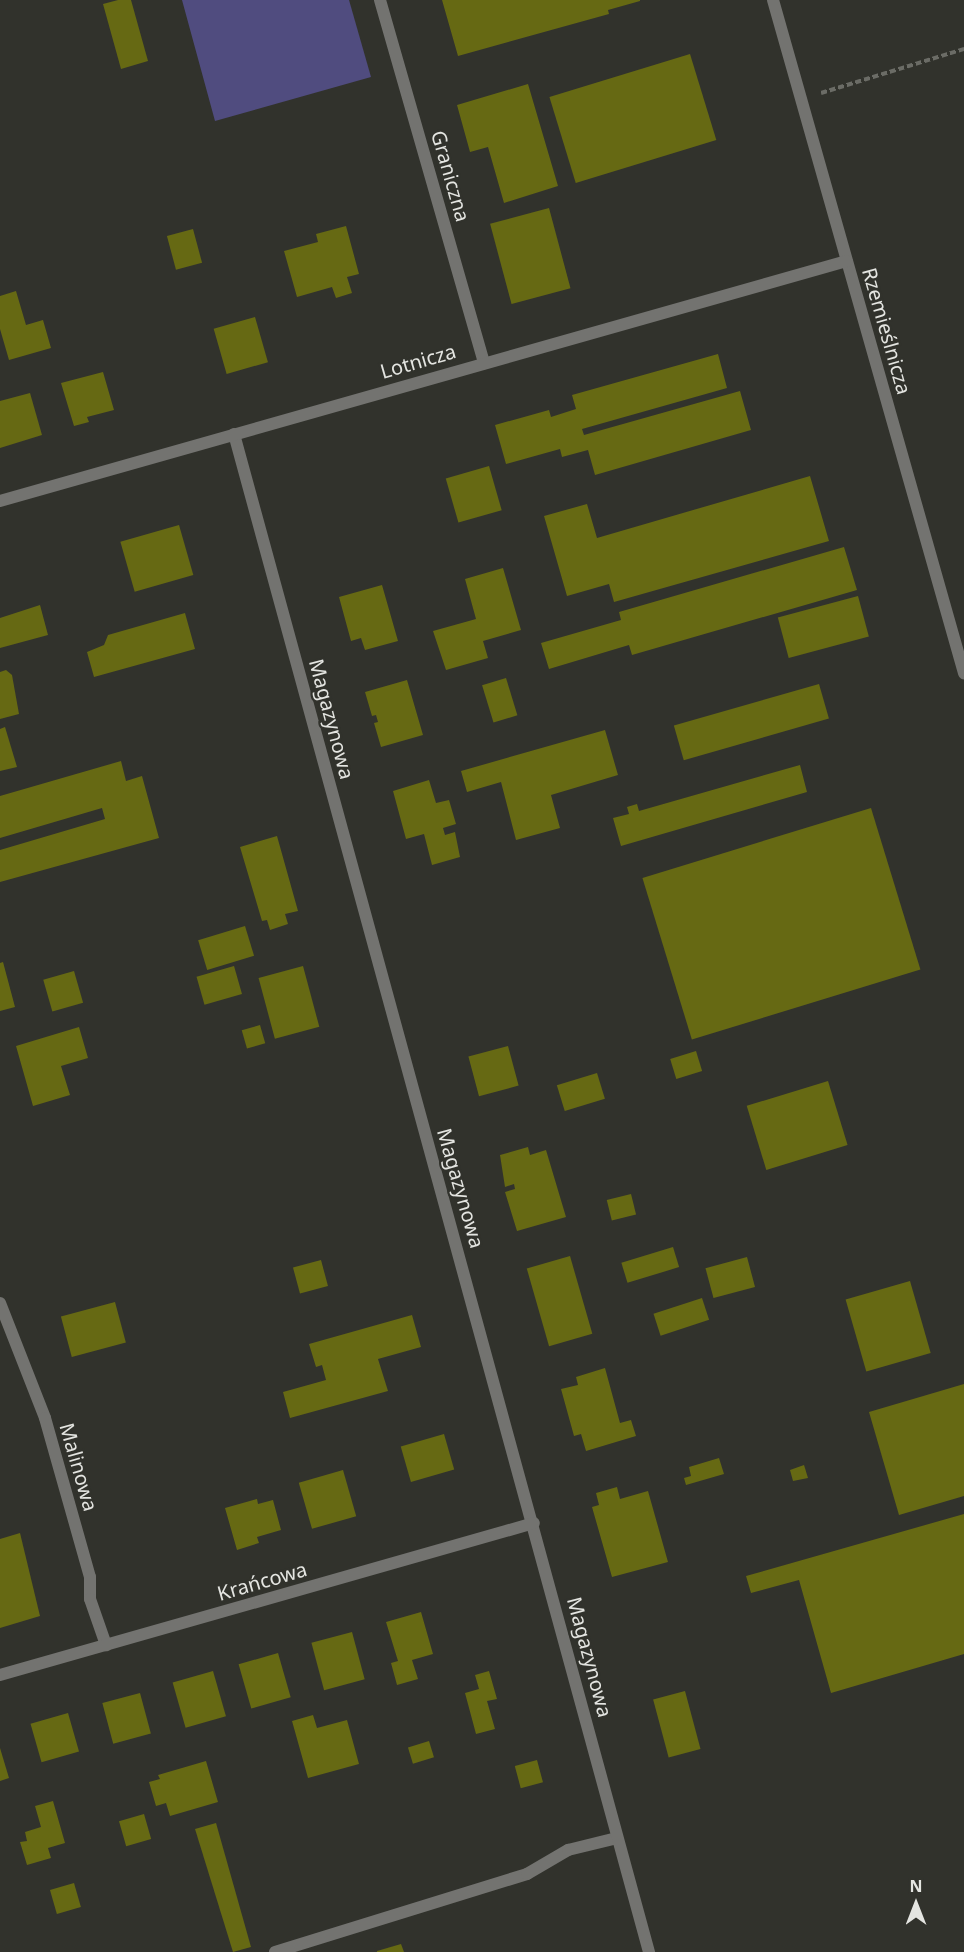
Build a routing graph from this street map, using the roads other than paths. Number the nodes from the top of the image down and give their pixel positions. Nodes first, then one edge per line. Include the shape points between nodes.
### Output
1 (381, 0) edge
2 (773, 0) edge
3 (847, 261) junction
4 (484, 363) junction
5 (234, 434) junction
6 (0, 501) edge
7 (964, 673) edge
8 (0, 1303) edge
9 (534, 1523) junction
10 (106, 1645) junction
11 (0, 1675) edge
12 (617, 1838) junction
13 (275, 1952) edge
14 (649, 1952) edge

1 - 4 street, Graniczna
2 - 3 street, Rzemieślnicza
3 - 4 street, Lotnicza
3 - 7 street, Rzemieślnicza
4 - 5 street, Lotnicza
5 - 6 street, Lotnicza
5 - 9 street, Magazynowa
8 - 10 street, Malinowa via 45,1418 90,1577 90,1599
9 - 10 street, Krańcowa
9 - 12 street, Magazynowa
10 - 11 street, Krańcowa
12 - 13 street via 568,1850 527,1874
12 - 14 street, Magazynowa

